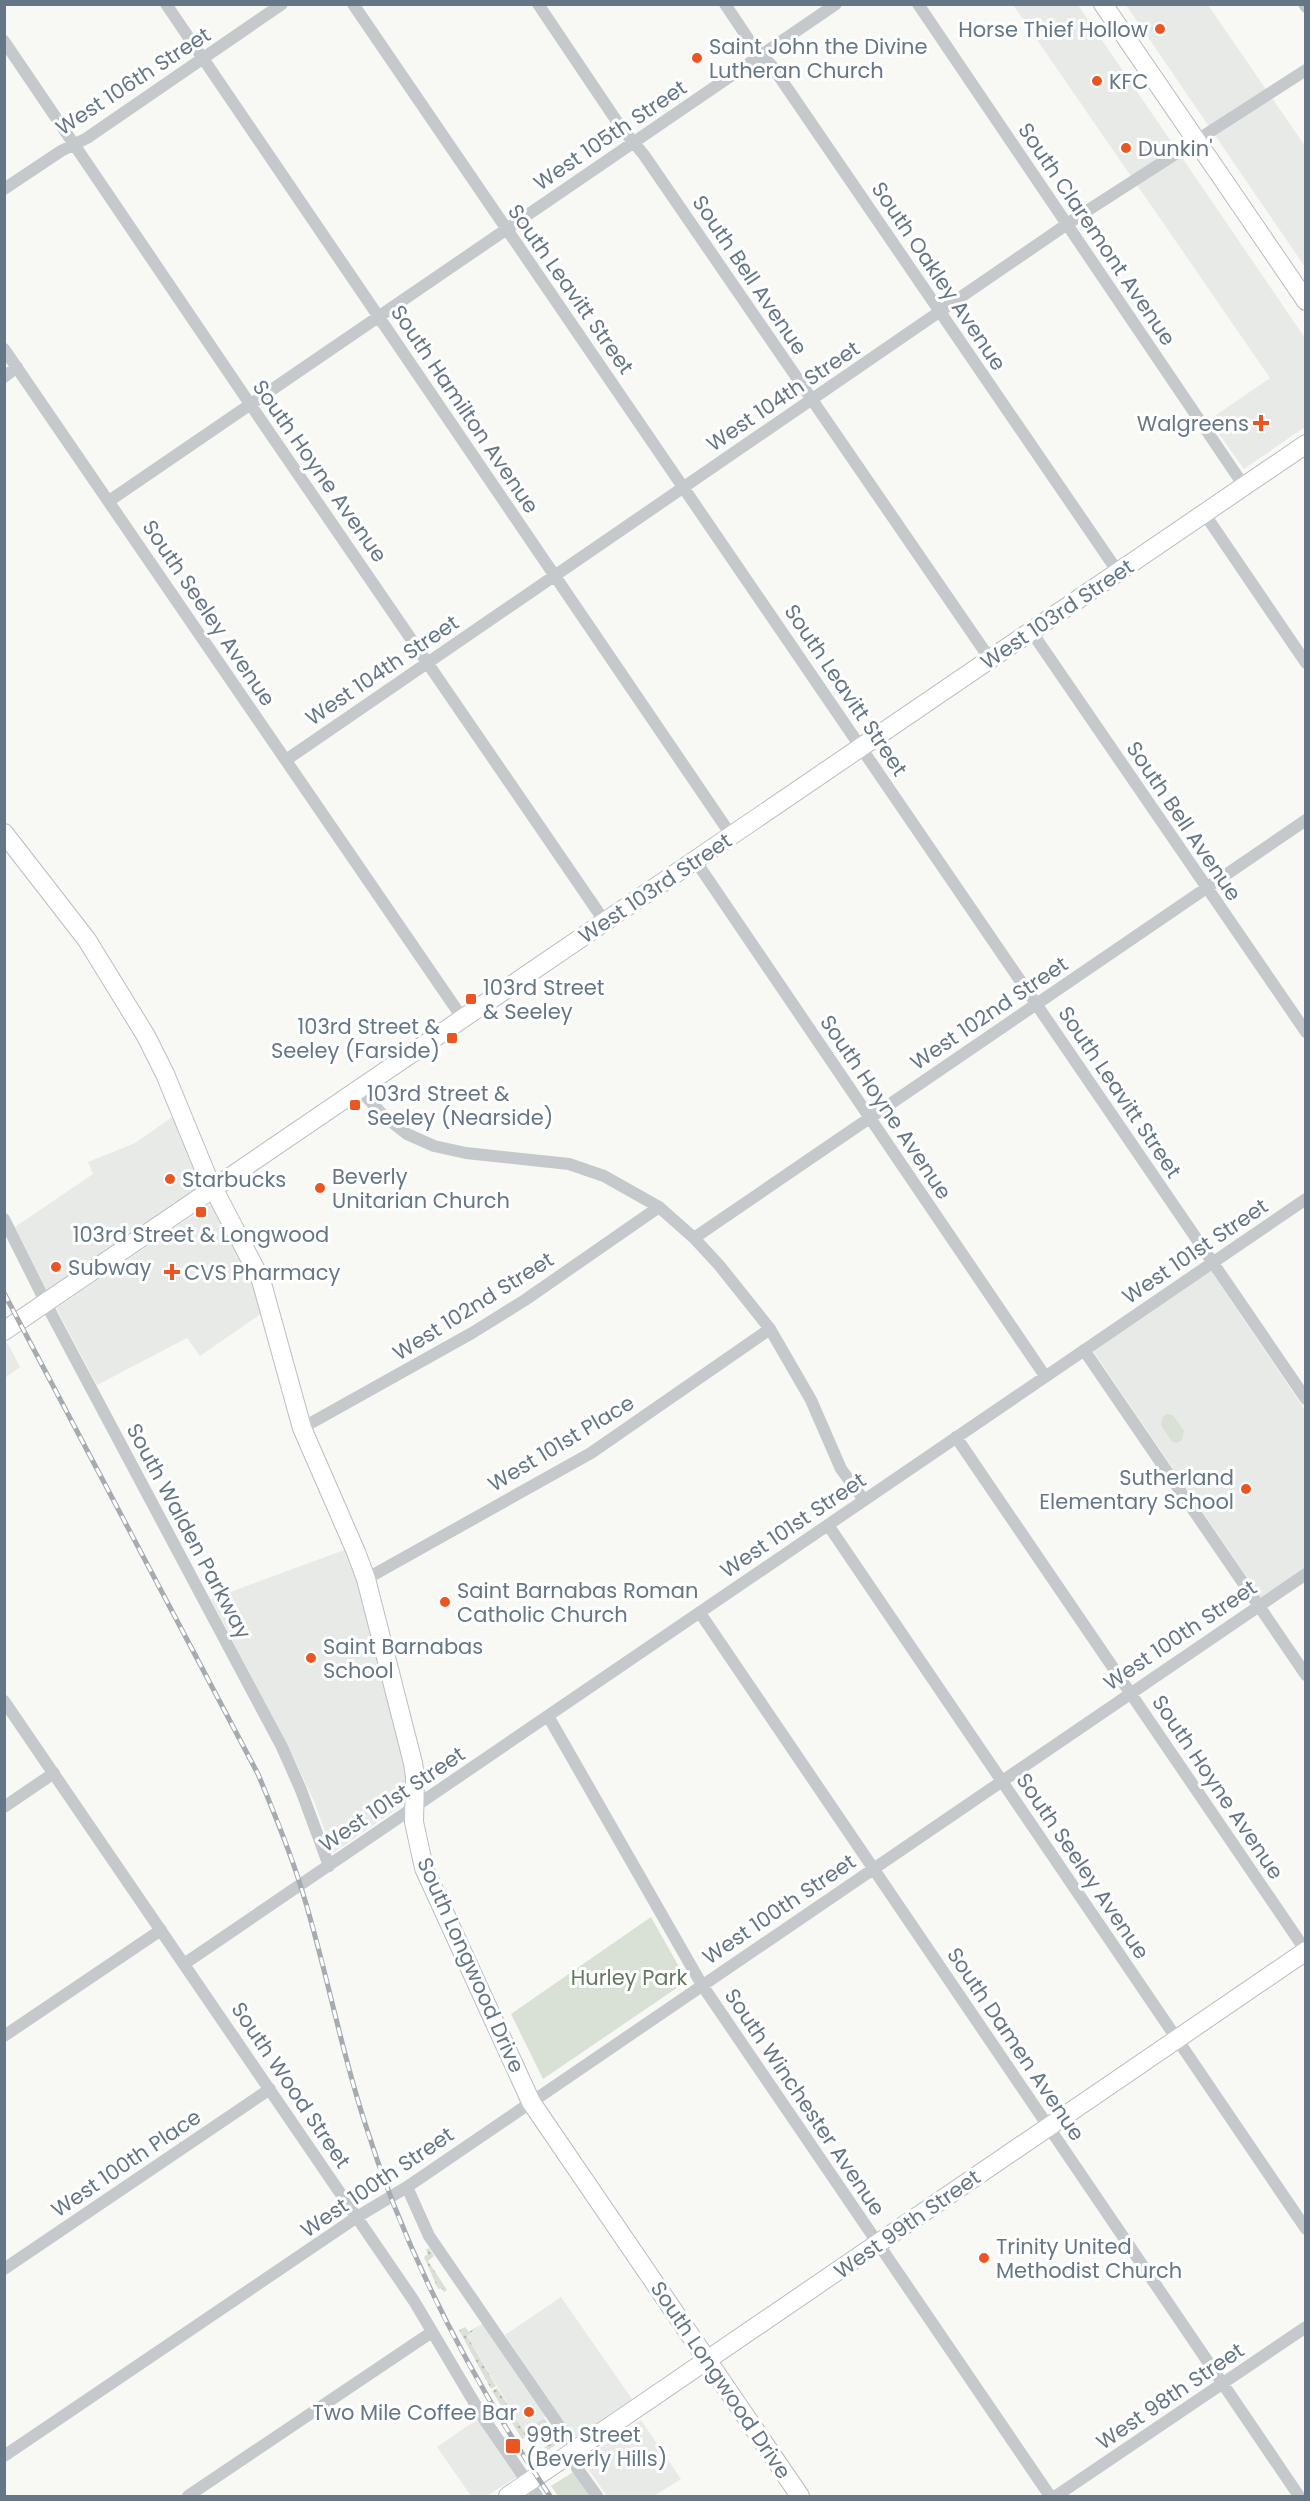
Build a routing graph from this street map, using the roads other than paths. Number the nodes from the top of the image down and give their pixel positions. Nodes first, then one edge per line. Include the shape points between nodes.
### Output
1 (166, 4) edge
2 (282, 4) edge
3 (353, 4) edge
4 (538, 4) edge
5 (725, 4) edge
6 (836, 4) edge
7 (918, 4) edge
8 (1103, 4) edge
9 (4, 41) edge
10 (761, 56) junction
11 (203, 59) junction
12 (1305, 70) edge
13 (1196, 141) junction
14 (633, 142) junction
15 (74, 144) junction
16 (4, 189) edge
17 (1067, 225) junction
18 (507, 230) junction
19 (1305, 301) edge
20 (940, 313) junction
21 (379, 317) junction
22 (4, 349) edge
23 (17, 368) junction
24 (4, 377) edge
25 (812, 400) junction
26 (250, 404) junction
27 (1305, 444) edge
28 (1244, 486) junction
29 (684, 488) junction
30 (109, 501) junction
31 (1204, 513) junction
32 (1118, 572) junction
33 (554, 575) junction
34 (1031, 631) junction
35 (990, 659) junction
36 (428, 662) junction
37 (1305, 663) edge
38 (861, 747) junction
39 (286, 760) junction
40 (1305, 820) edge
41 (4, 833) edge
42 (731, 835) junction
43 (695, 860) junction
44 (1207, 888) junction
45 (605, 922) junction
46 (1036, 1004) junction
47 (463, 1019) junction
48 (1305, 1032) edge
49 (359, 1089) junction
50 (870, 1118) junction
51 (213, 1189) junction
52 (1305, 1199) edge
53 (659, 1207) junction
54 (4, 1219) edge
55 (694, 1238) junction
56 (1212, 1263) junction
57 (46, 1303) junction
58 (770, 1329) junction
59 (4, 1331) edge
60 (1084, 1350) junction
61 (1046, 1376) junction
62 (1305, 1399) edge
63 (302, 1428) junction
64 (956, 1437) junction
65 (864, 1500) junction
66 (828, 1525) junction
67 (1305, 1574) edge
68 (366, 1580) junction
69 (1258, 1606) junction
70 (700, 1612) junction
71 (1305, 1675) edge
72 (1130, 1694) junction
73 (4, 1701) edge
74 (548, 1716) junction
75 (54, 1773) junction
76 (1002, 1781) junction
77 (4, 1807) edge
78 (414, 1807) junction
79 (329, 1866) junction
80 (873, 1868) junction
81 (161, 1930) junction
82 (1305, 1951) edge
83 (184, 1964) junction
84 (702, 1985) junction
85 (4, 2036) edge
86 (1177, 2039) junction
87 (270, 2090) junction
88 (531, 2102) junction
89 (1048, 2127) junction
90 (407, 2187) junction
91 (357, 2217) junction
92 (1305, 2229) edge
93 (877, 2244) junction
94 (4, 2269) edge
95 (1305, 2327) edge
96 (432, 2332) junction
97 (708, 2361) junction
98 (1223, 2384) junction
99 (572, 2452) junction
100 (4, 2456) edge
101 (532, 2490) edge
102 (188, 2496) edge
103 (508, 2496) edge
104 (597, 2496) edge
105 (800, 2496) edge
106 (1050, 2496) edge
107 (1056, 2496) edge
108 (1299, 2496) edge

1 - 11 street, South Hamilton Avenue
2 - 11 street, West 106th Street
3 - 18 street, South Leavitt Street
4 - 14 street, South Bell Avenue
5 - 10 street, South Oakley Avenue
6 - 10 street, West 105th Street
7 - 17 street, South Claremont Avenue
8 - 13 street
9 - 15 street, South Hoyne Avenue
10 - 14 street, West 105th Street
10 - 20 street, South Oakley Avenue via 772,66
11 - 15 street, West 106th Street
11 - 21 street, South Hamilton Avenue
12 - 13 street, West 104th Street
13 - 17 street, West 104th Street
13 - 19 street
14 - 18 street, West 105th Street
14 - 25 street, South Bell Avenue
15 - 16 street, West 106th Street
15 - 26 street, South Hoyne Avenue
17 - 20 street, West 104th Street
17 - 28 street, South Claremont Avenue
18 - 21 street, West 105th Street
18 - 29 street, South Leavitt Street
20 - 25 street, West 104th Street
20 - 32 street, South Oakley Avenue
21 - 26 street, West 105th Street
21 - 33 street, South Hamilton Avenue
22 - 23 street, South Seeley Avenue
23 - 24 street
23 - 30 street, South Seeley Avenue
25 - 29 street, West 104th Street
25 - 35 street, South Bell Avenue
26 - 30 street, West 105th Street
26 - 36 street, South Hoyne Avenue
27 - 28 street, West 103rd Street
28 - 31 street, West 103rd Street
29 - 33 street, West 104th Street
29 - 38 street, South Leavitt Street
30 - 39 street, South Seeley Avenue
31 - 32 street, West 103rd Street
31 - 37 street
32 - 34 street, West 103rd Street
33 - 36 street, West 104th Street
33 - 42 street, South Hamilton Avenue
34 - 35 street, West 103rd Street
34 - 44 street, South Bell Avenue
35 - 38 street, West 103rd Street
36 - 39 street, West 104th Street
36 - 45 street, South Hoyne Avenue
38 - 42 street, West 103rd Street
38 - 46 street, South Leavitt Street
39 - 47 street, South Seeley Avenue
40 - 44 street, West 102nd Street
41 - 51 street, South Longwood Drive via 87,940 136,1019 165,1074
42 - 43 street, West 103rd Street
43 - 45 street, West 103rd Street
43 - 50 street, South Hoyne Avenue
44 - 46 street, West 102nd Street
44 - 48 street, South Bell Avenue
45 - 47 street, West 103rd Street
46 - 50 street, West 102nd Street
46 - 56 street, South Leavitt Street
47 - 49 street, West 103rd Street
49 - 51 street, West 103rd Street
49 - 53 street via 407,1134 434,1146 569,1164 604,1176
50 - 55 street, West 102nd Street
50 - 61 street, South Hoyne Avenue
51 - 57 street, West 103rd Street
51 - 63 street, South Longwood Drive via 261,1280
52 - 56 street, West 101st Street
53 - 55 street
53 - 63 street, West 102nd Street via 481,1328
54 - 57 street, South Walden Parkway
55 - 58 street
56 - 60 street, West 101st Street
56 - 62 street, South Leavitt Street
57 - 59 street, West 103rd Street
57 - 79 street, South Walden Parkway via 282,1747
58 - 65 street via 811,1400 841,1468
58 - 68 street, West 101st Place via 591,1453
60 - 61 street, West 101st Street
60 - 69 street
61 - 64 street, West 101st Street
63 - 68 street, South Longwood Drive
64 - 65 street, West 101st Street
64 - 72 street, South Hoyne Avenue
65 - 66 street, West 101st Street
66 - 70 street, West 101st Street
66 - 76 street, South Seeley Avenue
67 - 69 street, West 100th Street
68 - 78 street, South Longwood Drive via 415,1777
69 - 71 street
69 - 72 street, West 100th Street
70 - 74 street, West 101st Street
70 - 80 street, South Damen Avenue
72 - 76 street, West 100th Street
72 - 82 street, South Hoyne Avenue
73 - 75 street, South Wood Street
74 - 78 street, West 101st Street
74 - 84 street, South Winchester Avenue
75 - 77 street
75 - 81 street, South Wood Street
76 - 80 street, West 100th Street
76 - 86 street, South Seeley Avenue
78 - 79 street, West 101st Street
78 - 88 street, South Longwood Drive via 424,1868
79 - 83 street, West 101st Street
80 - 84 street, West 100th Street
80 - 89 street, South Damen Avenue
81 - 83 street, South Wood Street
81 - 85 street
82 - 86 street, West 99th Street
83 - 87 street, South Wood Street
84 - 88 street, West 100th Street
84 - 93 street, South Winchester Avenue
86 - 89 street, West 99th Street
86 - 92 street, South Seeley Avenue
87 - 91 street, South Wood Street
87 - 94 street, West 100th Place
88 - 90 street, West 100th Street
88 - 97 street, South Longwood Drive
89 - 93 street, West 99th Street
89 - 98 street, South Damen Avenue
90 - 91 street, West 100th Street
90 - 99 street via 429,2236 569,2440
91 - 96 street, South Wood Street
91 - 100 street, West 100th Street
93 - 97 street, West 99th Street
93 - 106 street, South Winchester Avenue
95 - 98 street, West 98th Street
96 - 101 street, South Wood Street
96 - 102 street
97 - 99 street, West 99th Street
97 - 105 street, South Longwood Drive
98 - 107 street, West 98th Street
98 - 108 street, South Damen Avenue
99 - 101 street, West 99th Street
99 - 104 street via 577,2468
101 - 103 street, West 99th Street

